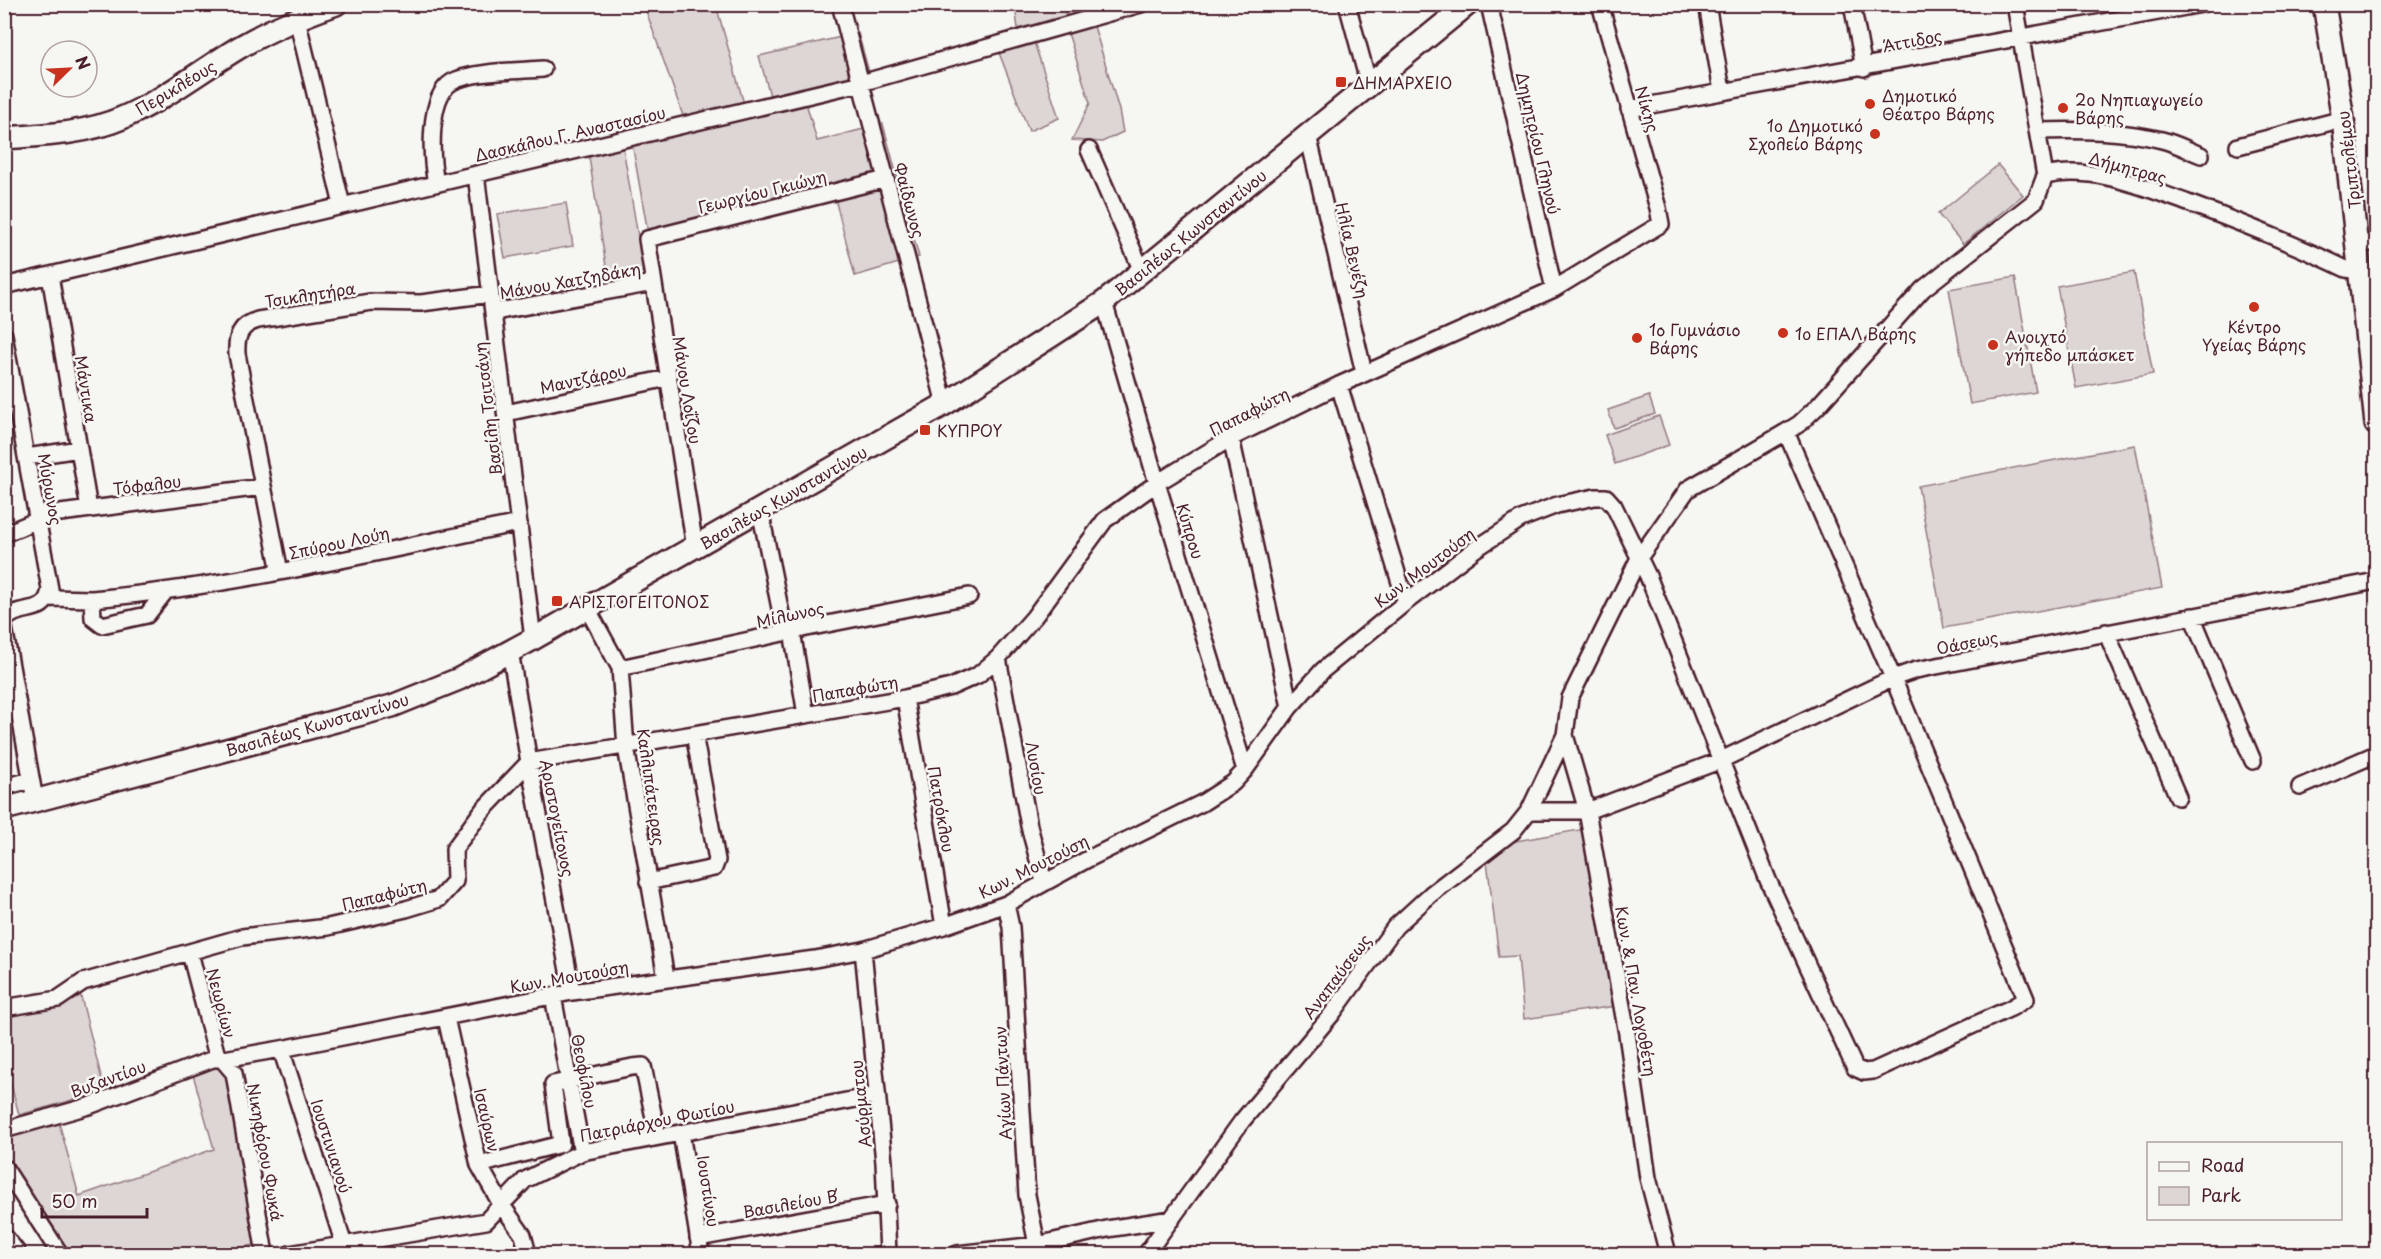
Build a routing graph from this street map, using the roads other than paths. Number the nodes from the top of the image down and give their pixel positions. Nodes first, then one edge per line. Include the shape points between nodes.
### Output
1 (336, 4) edge
2 (840, 4) edge
3 (1141, 4) edge
4 (1347, 4) edge
5 (1468, 4) edge
6 (1489, 4) edge
7 (1600, 4) edge
8 (1707, 4) edge
9 (1852, 4) edge
10 (2015, 4) edge
11 (2202, 4) edge
12 (2324, 4) edge
13 (297, 18) junction
14 (2021, 38) junction
15 (1864, 68) junction
16 (543, 69) dead end
17 (861, 83) junction
18 (1369, 85) junction
19 (1722, 91) junction
20 (1629, 109) junction
21 (2343, 119) junction
22 (2037, 131) junction
23 (1308, 135) junction
24 (4, 138) edge
25 (2238, 146) dead end
26 (1089, 150) dead end
27 (2201, 155) dead end
28 (476, 174) junction
29 (2045, 176) junction
30 (886, 179) junction
31 (436, 183) junction
32 (342, 205) junction
33 (1661, 224) joint
34 (646, 239) joint
35 (2367, 243) edge
36 (1142, 272) junction
37 (2361, 272) junction
38 (50, 275) junction
39 (653, 283) junction
40 (4, 286) edge
41 (1554, 289) junction
42 (491, 294) junction
43 (1104, 302) junction
44 (494, 312) junction
45 (4, 335) edge
46 (1364, 374) junction
47 (668, 378) junction
48 (1339, 385) junction
49 (945, 404) junction
50 (506, 413) junction
51 (2376, 424) edge
52 (1786, 432) junction
53 (1232, 438) junction
54 (79, 449) junction
55 (27, 457) junction
56 (1157, 483) junction
57 (262, 487) junction
58 (89, 509) junction
59 (760, 510) junction
60 (37, 518) junction
61 (519, 523) junction
62 (4, 534) edge
63 (695, 548) junction
64 (1639, 558) junction
65 (280, 572) junction
66 (2376, 581) edge
67 (165, 592) junction
68 (969, 596) dead end
69 (49, 598) junction
70 (92, 599) junction
71 (1406, 602) junction
72 (588, 608) junction
73 (2192, 616) junction
74 (4, 621) edge
75 (4, 627) edge
76 (789, 632) junction
77 (2106, 633) junction
78 (533, 639) junction
79 (510, 651) junction
80 (998, 658) junction
81 (620, 668) junction
82 (1893, 678) junction
83 (905, 698) junction
84 (1290, 707) junction
85 (806, 715) junction
86 (694, 734) junction
87 (1565, 735) junction
88 (626, 747) junction
89 (2376, 754) edge
90 (1719, 760) junction
91 (2253, 761) dead end
92 (529, 762) junction
93 (1245, 770) junction
94 (2300, 786) dead end
95 (4, 787) edge
96 (33, 790) junction
97 (2178, 797) dead end
98 (4, 809) edge
99 (1528, 811) junction
100 (1587, 811) junction
101 (648, 882) junction
102 (1044, 882) junction
103 (1006, 904) junction
104 (944, 926) junction
105 (863, 950) junction
106 (190, 953) junction
107 (666, 978) junction
108 (572, 992) junction
109 (553, 996) junction
110 (4, 1008) edge
111 (446, 1018) junction
112 (281, 1049) junction
113 (224, 1059) junction
114 (569, 1079) junction
115 (877, 1095) junction
116 (4, 1130) edge
117 (681, 1133) junction
118 (658, 1137) junction
119 (582, 1152) junction
120 (479, 1165) junction
121 (4, 1167) edge
122 (501, 1204) junction
123 (887, 1204) junction
124 (1172, 1219) junction
125 (698, 1238) junction
126 (4, 1241) edge
127 (346, 1250) edge
128 (1042, 1250) edge
129 (14, 1254) edge
130 (60, 1254) edge
131 (265, 1254) edge
132 (289, 1254) edge
133 (528, 1254) edge
134 (701, 1254) edge
135 (888, 1254) edge
136 (957, 1254) edge
137 (1146, 1254) edge
138 (1668, 1254) edge

1 - 13 main road, Περικλέους
2 - 17 street, Φαίδωνος
3 - 17 street, Δασκάλου Γ. Αναστασίου
4 - 18 street
5 - 18 main road, Βασιλέως Κωνσταντίνου
6 - 41 street, Δημητρίου Γληνού
7 - 20 street, Νίκης
8 - 19 street
9 - 15 street
10 - 14 street
11 - 14 street, Άττιδος
12 - 21 main road, Τριπτολέμου
13 - 24 main road, Περικλέους via 240,47 152,104 120,119 89,129
13 - 32 street
14 - 15 street, Άττιδος
14 - 22 street
15 - 19 street, Άττιδος
16 - 31 street via 458,79 445,87 434,114
17 - 28 street, Δασκάλου Γ. Αναστασίου
17 - 30 street, Φαίδωνος
18 - 23 main road, Βασιλέως Κωνσταντίνου
19 - 20 street, Άττιδος
20 - 33 street, Νίκης
21 - 25 street
21 - 35 main road, Τριπτολέμου
22 - 27 street via 2087,130 2134,135
22 - 29 street
23 - 36 main road, Βασιλέως Κωνσταντίνου
23 - 46 street, Ηλία Βενέζη
26 - 36 street
28 - 31 street, Δασκάλου Γ. Αναστασίου
28 - 42 street, Βασίλη Τσιτσάνη
29 - 37 street, Δήμητρας via 2061,172 2110,178 2259,229 2346,269
29 - 52 street via 2036,200 1923,289 1818,406
30 - 34 street, Γεωργίου Γκιώνη
30 - 49 street, Φαίδωνος
31 - 32 street, Δασκάλου Γ. Αναστασίου
32 - 38 street, Δασκάλου Γ. Αναστασίου
33 - 41 street, Παπαφώτη
34 - 39 street, Μάνου Λοΐζου
35 - 37 main road, Τριπτολέμου
36 - 43 main road, Βασιλέως Κωνσταντίνου
37 - 51 main road, Τριπτολέμου
38 - 40 street, Δασκάλου Γ. Αναστασίου
38 - 54 street, Μάντικα
39 - 44 street, Μάνου Χατζηδάκη
39 - 47 street, Μάνου Λοΐζου
41 - 46 street, Παπαφώτη
42 - 44 street, Βασίλη Τσιτσάνη
42 - 57 street, Τσικλητήρα via 421,303 371,302 258,320 244,327 237,338 237,354
43 - 49 main road, Βασιλέως Κωνσταντίνου
43 - 56 street, Κύπρου
44 - 50 street, Βασίλη Τσιτσάνη
45 - 55 street, Μύρωνος
46 - 48 street, Παπαφώτη
47 - 50 street, Μαντζάρου
47 - 63 street, Μάνου Λοΐζου
48 - 53 street, Παπαφώτη
48 - 71 street
49 - 59 main road, Βασιλέως Κωνσταντίνου
50 - 61 street, Βασίλη Τσιτσάνη
52 - 64 street via 1688,489
52 - 82 street
53 - 56 street, Παπαφώτη
53 - 84 street
54 - 55 street
54 - 58 street, Μάντικα
55 - 60 street, Μύρωνος
56 - 80 street, Παπαφώτη via 1105,520 1034,617
56 - 93 street, Κύπρου
57 - 58 street, Τόφαλου
57 - 65 street, Τσικλητήρα
58 - 60 street, Τόφαλου
59 - 63 main road, Βασιλέως Κωνσταντίνου
59 - 76 street
60 - 62 street, Τόφαλου
60 - 69 street, Μύρωνος
61 - 65 street, Σπύρου Λούη
61 - 78 street, Βασίλη Τσιτσάνη
63 - 72 main road, Βασιλέως Κωνσταντίνου
64 - 71 street, Κων. Μουτούση via 1614,506 1606,498 1595,497 1557,505 1521,519
64 - 87 street via 1570,698
64 - 90 street, Κων. Μουτούση
65 - 67 street, Σπύρου Λούη
66 - 73 street, Οάσεως
67 - 70 street, Σπύρου Λούη
67 - 70 street via 147,615 102,625 93,618
68 - 76 street, Μίλωνος
69 - 70 street, Σπύρου Λούη
69 - 74 street via 41,607 10,615
71 - 84 street, Κων. Μουτούση via 1323,670
72 - 78 main road, Βασιλέως Κωνσταντίνου
72 - 81 street, Καλλιπάτειρας
73 - 77 street, Οάσεως
73 - 91 street
75 - 96 street
76 - 81 street, Μίλωνος
76 - 85 street
77 - 82 street, Οάσεως via 1916,670
77 - 97 street
78 - 79 main road, Βασιλέως Κωνσταντίνου
79 - 92 street, Αριστογείτονος
79 - 96 main road, Βασιλέως Κωνσταντίνου via 459,679 392,706
80 - 83 street, Παπαφώτη via 978,675 960,683
80 - 102 street, Λυσίου via 1029,826
81 - 88 street, Καλλιπάτειρας
82 - 90 street, Οάσεως
82 - 90 street, Κων. Μουτούση via 2026,999 2011,1008 1873,1071 1856,1068 1768,880
83 - 85 street, Παπαφώτη
83 - 104 street, Πατρόκλου
84 - 93 street, Κων. Μουτούση
85 - 86 street, Παπαφώτη
86 - 88 street, Παπαφώτη
86 - 101 street via 717,860 714,868
87 - 99 street, Αναπαύσεως
87 - 100 street, Κων. & Παν. Λογοθέτη
88 - 92 street, Παπαφώτη
88 - 101 street, Καλλιπάτειρας
89 - 94 street
90 - 100 street, Οάσεως
92 - 106 street, Παπαφώτη via 483,810 454,849 455,881 439,899 328,927 242,937
92 - 108 street, Αριστογείτονος
93 - 102 street, Κων. Μουτούση via 1233,783 1202,803
95 - 96 street
96 - 98 main road, Βασιλέως Κωνσταντίνου
99 - 100 street
99 - 124 street, Αναπαύσεως via 1513,831 1395,927 1332,1014 1242,1121
100 - 138 street, Κων. & Παν. Λογοθέτη via 1648,1178
101 - 107 street, Καλλιπάτειρας
102 - 103 street, Κων. Μουτούση
103 - 104 street, Κων. Μουτούση
103 - 128 street, Αγίων Πάντων via 1011,927 1027,1195
104 - 105 street, Κων. Μουτούση
105 - 107 street, Κων. Μουτούση
105 - 115 street, Ασύρματου
106 - 110 street, Παπαφώτη via 83,982 58,999
106 - 113 street, Νεωρίων via 216,1052
107 - 108 street, Κων. Μουτούση
108 - 109 street, Κων. Μουτούση
109 - 111 street, Κων. Μουτούση
109 - 114 street, Θεοφίλου
111 - 112 street, Κων. Μουτούση
111 - 120 street, Ισαύρων
112 - 113 street, Κων. Μουτούση
112 - 127 street, Ιουστινιανού
113 - 116 street, Βυζαντίου via 202,1061 89,1106
113 - 131 street, Νικηφόρου Φωκά via 234,1073
114 - 118 street via 643,1066
114 - 119 street, Θεοφίλου
114 - 120 street via 553,1084 561,1144
115 - 117 street, Πατριάρχου Φωτίου
115 - 123 street, Ασύρματου
117 - 118 street, Πατριάρχου Φωτίου
117 - 125 street, Ιουστίνου
118 - 119 street, Πατριάρχου Φωτίου
119 - 122 street, Πατριάρχου Φωτίου via 525,1180
120 - 122 street, Ισαύρων
121 - 130 street
122 - 127 street, Πατριάρχου Φωτίου via 486,1221
122 - 133 street, Ισαύρων via 523,1235
123 - 125 street, Βασιλείου Β΄
123 - 135 street, Ασύρματου
124 - 128 street via 1107,1229
124 - 137 street, Αναπαύσεως
125 - 134 street, Ιουστίνου
126 - 129 main road
127 - 132 street, Πατριάρχου Φωτίου
128 - 136 street

